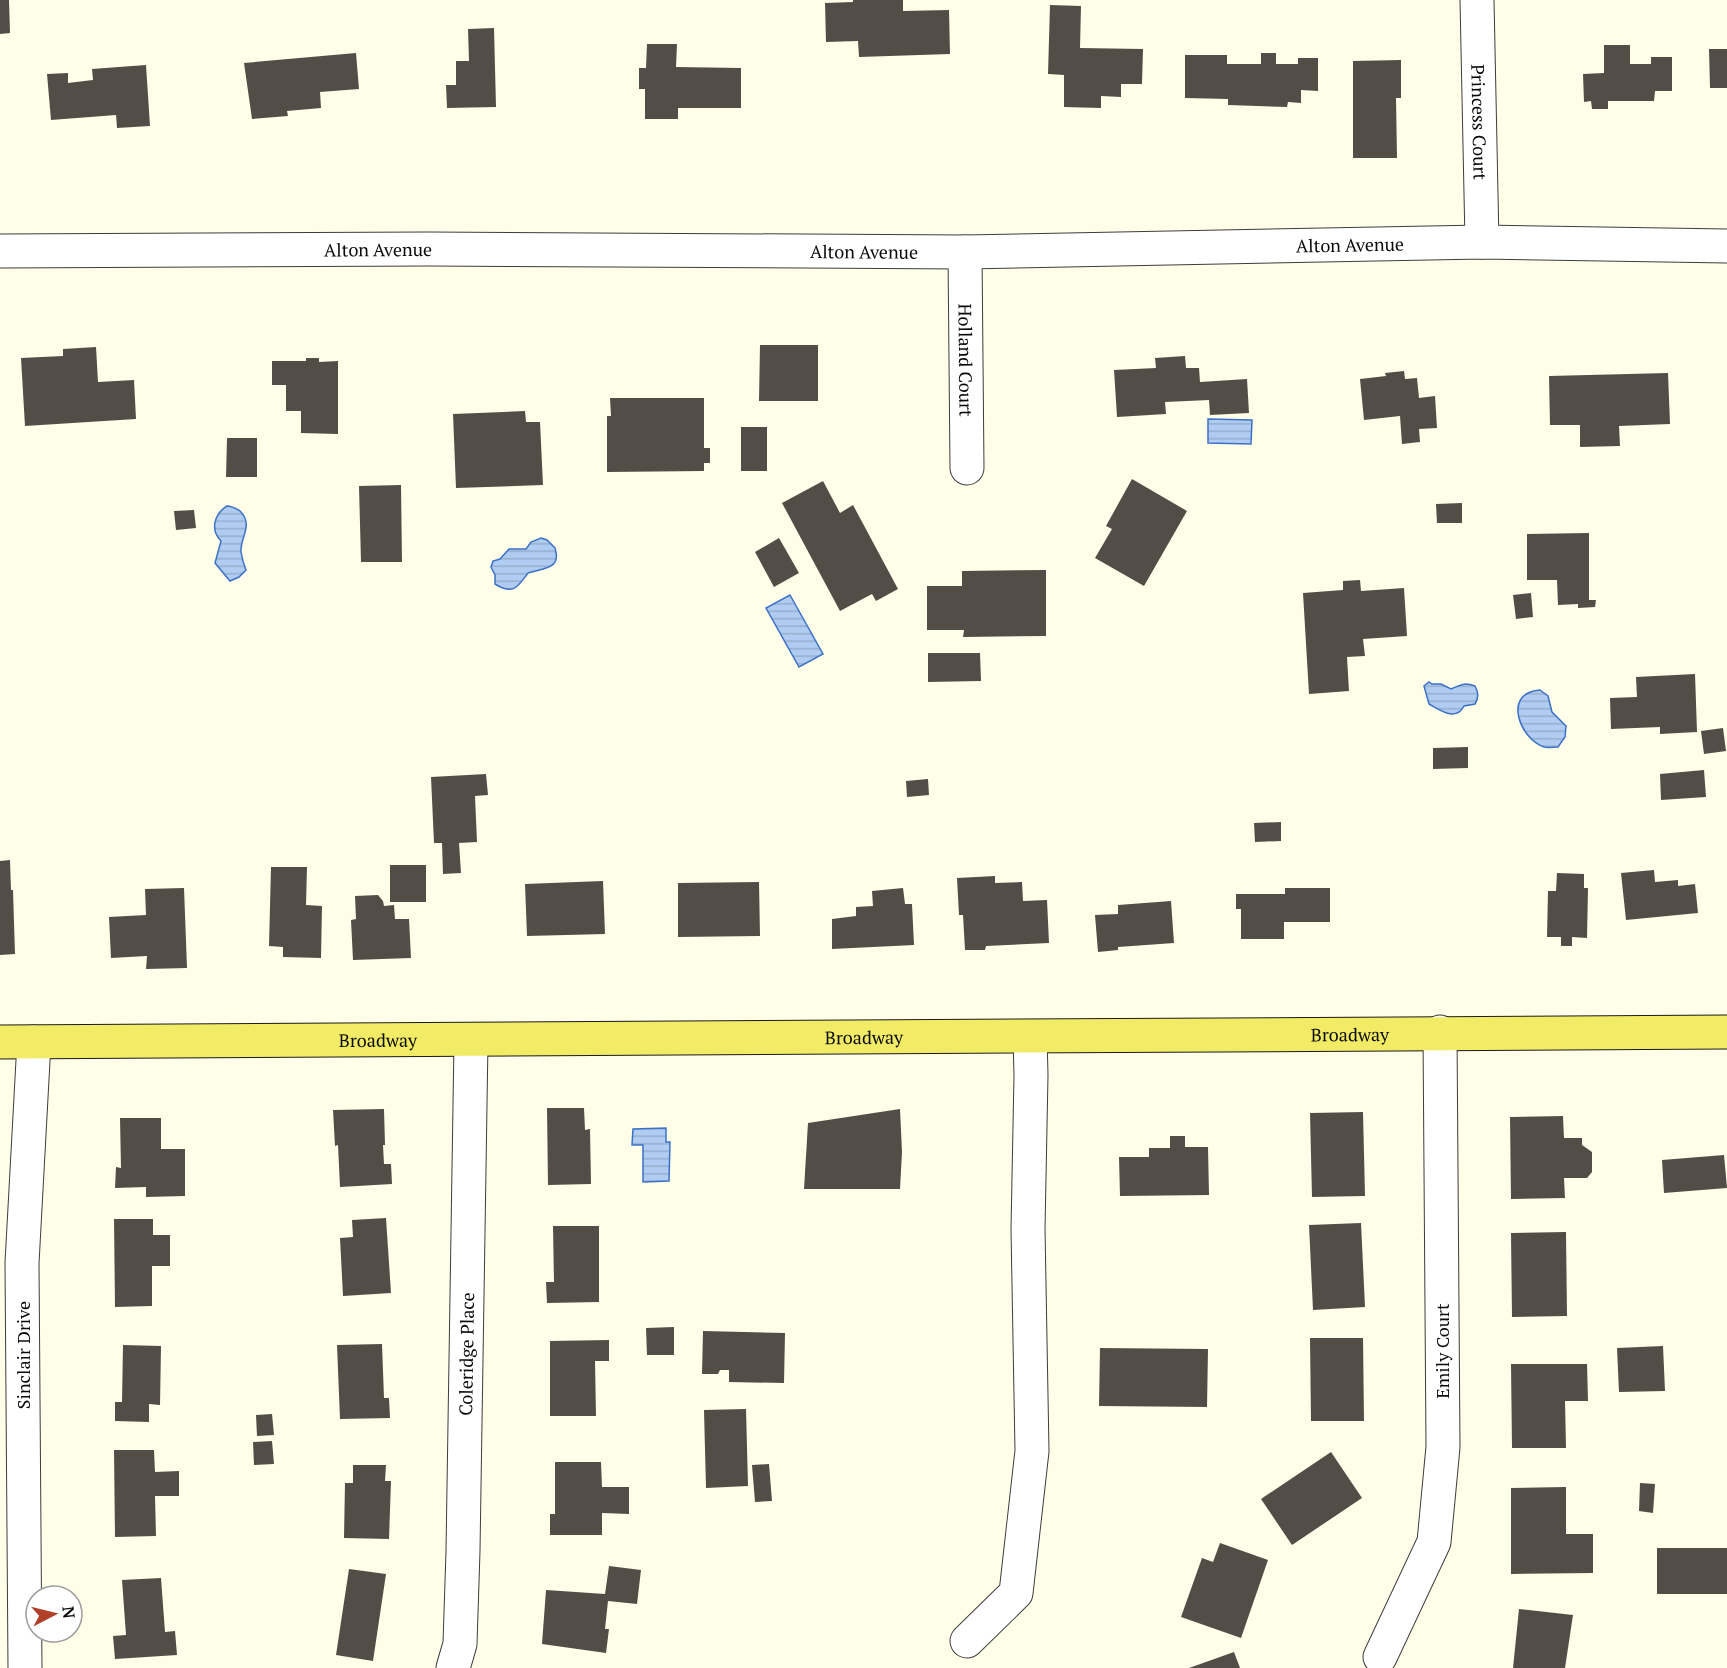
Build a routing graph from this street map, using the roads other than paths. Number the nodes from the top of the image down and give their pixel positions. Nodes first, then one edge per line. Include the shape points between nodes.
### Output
1 (1477, 0) edge
2 (1482, 242) junction
3 (1727, 246) edge
4 (0, 251) edge
5 (965, 252) junction
6 (967, 468) dead end
7 (1440, 1032) junction
8 (1727, 1032) edge
9 (1030, 1037) junction
10 (471, 1041) junction
11 (0, 1042) edge
12 (34, 1042) junction
13 (967, 1641) dead end
14 (1380, 1658) dead end
15 (25, 1668) edge
16 (453, 1668) edge

1 - 2 street, Princess Court
2 - 3 street, Alton Avenue
2 - 5 street, Alton Avenue
4 - 5 street, Alton Avenue
5 - 6 street, Holland Court
7 - 8 main road, Broadway
7 - 9 main road, Broadway
7 - 14 street, Emily Court via 1443,1447 1434,1542
9 - 10 main road, Broadway
9 - 13 street via 1032,1451 1016,1593
10 - 12 main road, Broadway
10 - 16 street, Coleridge Place via 463,1551 459,1644
11 - 12 main road, Broadway
12 - 15 street, Sinclair Drive via 22,1263

